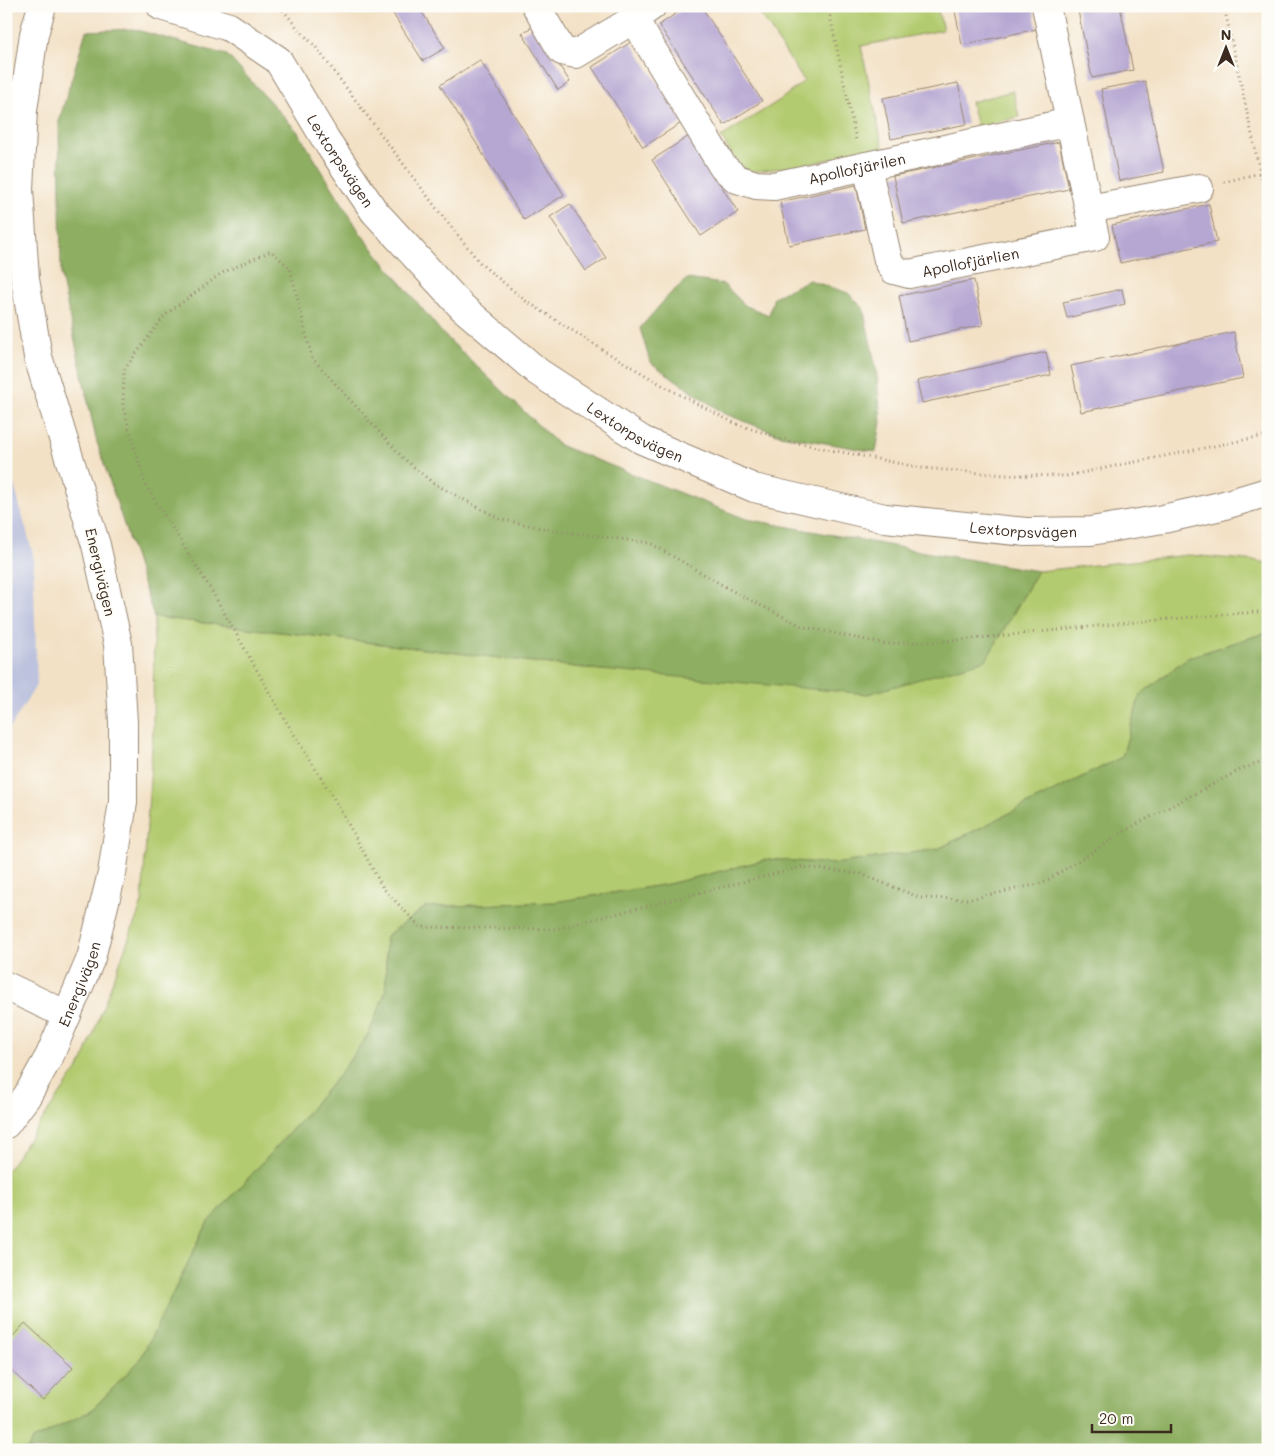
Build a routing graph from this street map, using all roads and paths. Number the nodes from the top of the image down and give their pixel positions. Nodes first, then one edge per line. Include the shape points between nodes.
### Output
1 (42, 6) edge
2 (161, 6) edge
3 (280, 6) edge
4 (536, 6) edge
5 (828, 6) edge
6 (1046, 6) edge
7 (1224, 6) edge
8 (643, 13) edge
9 (1070, 122) junction
10 (864, 167) junction
11 (1260, 173) junction
12 (1199, 188) joint
13 (1268, 209) edge
14 (1089, 210) junction
15 (1268, 435) edge
16 (1268, 492) edge
17 (1268, 611) edge
18 (1268, 760) edge
19 (6, 986) edge
20 (67, 1015) junction
21 (6, 1124) edge

1 - 20 street, Energivägen via 34,34 23,110 19,189 25,278 38,357 98,554 118,644 124,722 123,802 112,873 91,958
2 - 16 street, Lextorpsvägen via 228,26 278,60 374,211 462,307 538,372 642,440 754,488 885,518 1026,532 1091,530 1163,519
3 - 15 path via 315,46 481,264 526,300 596,345 736,424 792,442 922,468 1005,475 1066,476
4 - 8 street via 562,51 576,54
5 - 10 path
6 - 9 street
7 - 11 path
8 - 10 street, Apollofjärilen via 724,167 737,179 774,186
9 - 10 street, Apollofjärilen
9 - 14 street, Apollofjärlien
10 - 14 street, Apollofjärlien via 888,260 894,270 909,274 1095,237
11 - 12 path
11 - 13 path
12 - 14 street
17 - 18 path via 961,640 885,644 804,627 650,543 551,530 500,519 434,483 403,458 312,358 290,268 271,251 222,273 165,316 124,370 123,407 145,484 339,807 383,888 420,927 555,929 802,867 861,874 921,898 971,899 1043,883 1135,825 1242,769
19 - 20 street
20 - 21 street, Energivägen via 50,1055 27,1096

